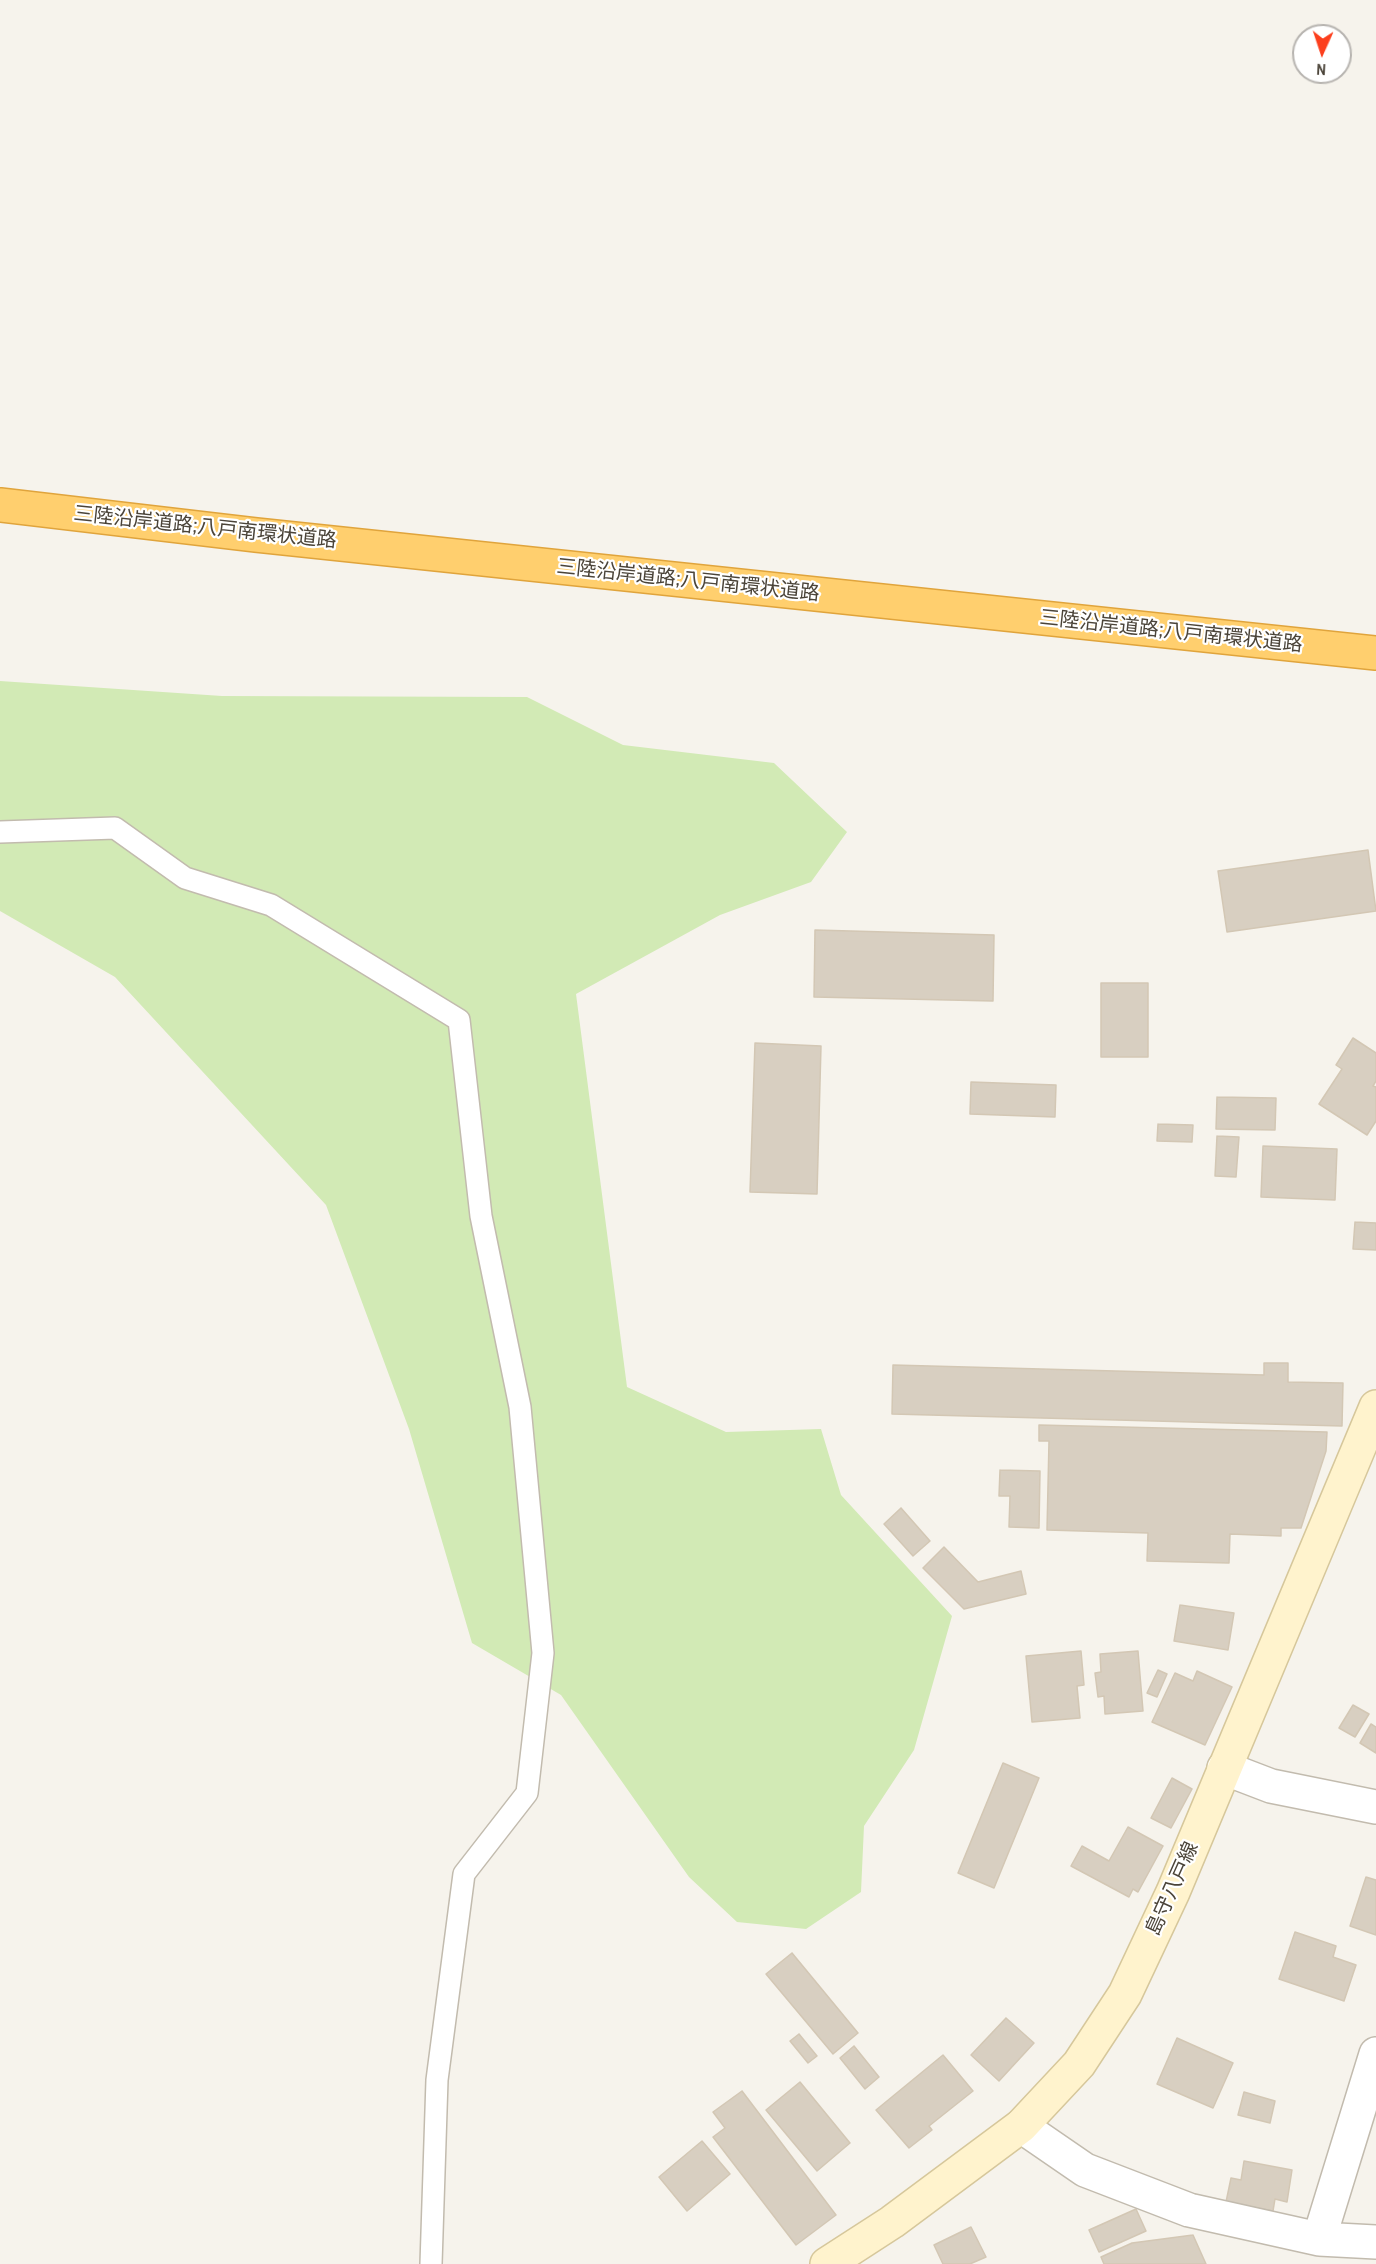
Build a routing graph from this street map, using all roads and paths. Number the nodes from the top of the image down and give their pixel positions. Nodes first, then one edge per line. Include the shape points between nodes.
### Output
1 (0, 505) edge
2 (1376, 653) edge
3 (0, 832) edge
4 (1376, 1407) edge
5 (1224, 1768) junction
6 (1376, 1808) edge
7 (1376, 2054) edge
8 (1021, 2126) junction
9 (1319, 2239) junction
10 (1376, 2242) edge
11 (431, 2264) edge
12 (827, 2264) edge

1 - 2 highway, 三陸沿岸道路;八戸南環状道路
3 - 11 lane via 115,828 185,878 271,905 459,1020 481,1216 520,1407 543,1653 527,1793 464,1874 437,2080
4 - 5 main road, 島守八戸線
5 - 6 street via 1271,1786
5 - 8 main road, 島守八戸線 via 1173,1892 1125,1994 1079,2064
7 - 9 street
8 - 9 street via 1085,2170 1190,2210
8 - 12 main road, 島守八戸線 via 892,2222
9 - 10 street

